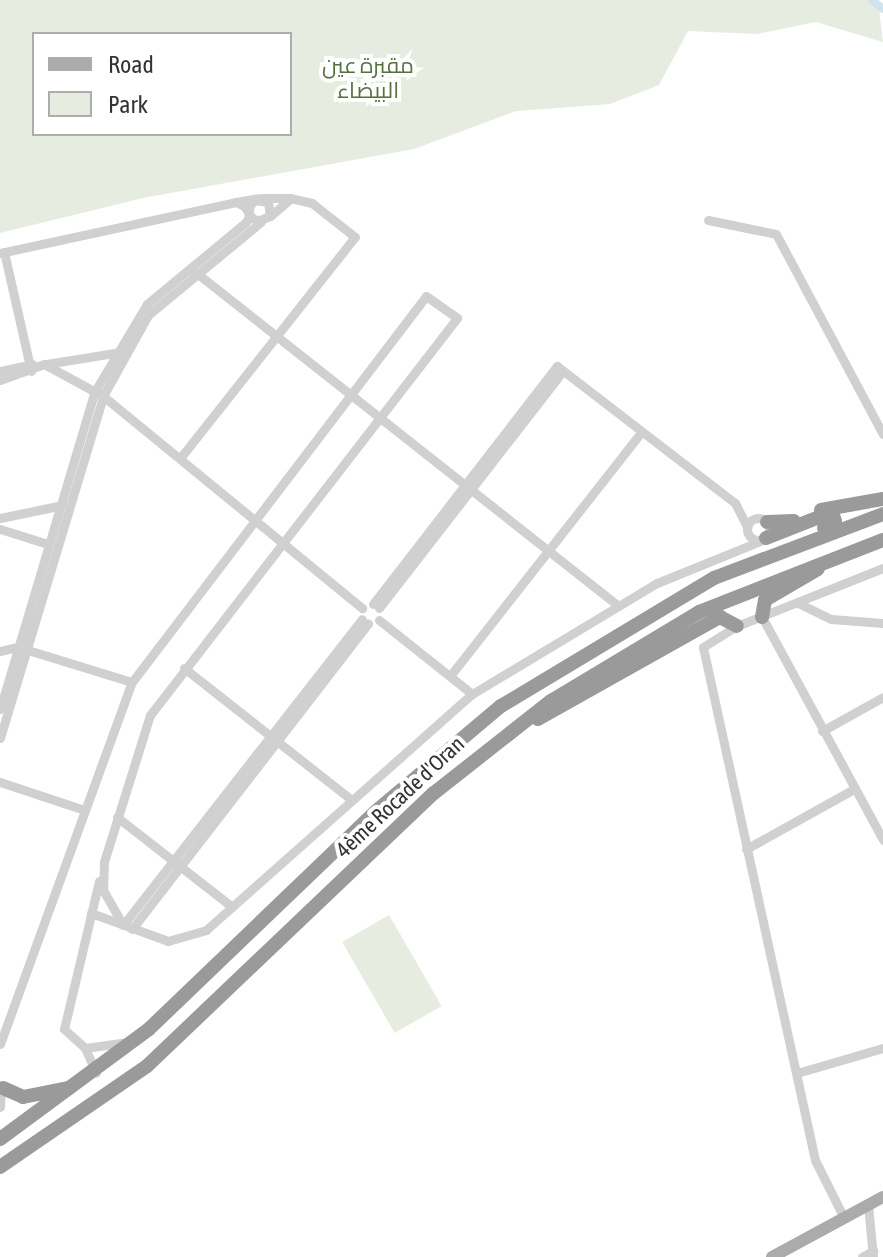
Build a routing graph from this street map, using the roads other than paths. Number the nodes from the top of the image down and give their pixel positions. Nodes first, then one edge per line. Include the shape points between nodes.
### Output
1 (260, 198) junction
2 (291, 198) junction
3 (236, 202) junction
4 (249, 213) junction
5 (267, 218) junction
6 (708, 220) dead end
7 (2, 253) edge
8 (194, 271) junction
9 (275, 338) junction
10 (115, 353) junction
11 (44, 364) junction
12 (30, 368) junction
13 (0, 371) edge
14 (0, 380) edge
15 (99, 394) junction
16 (349, 396) junction
17 (377, 418) junction
18 (641, 432) junction
19 (883, 434) edge
20 (181, 457) junction
21 (468, 489) junction
22 (883, 499) edge
23 (735, 503) junction
24 (63, 505) junction
25 (883, 514) edge
26 (0, 518) edge
27 (253, 520) junction
28 (764, 520) junction
29 (0, 529) edge
30 (747, 530) junction
31 (764, 539) junction
32 (883, 540) edge
33 (800, 542) junction
34 (281, 543) junction
35 (48, 544) junction
36 (853, 550) junction
37 (548, 551) junction
38 (729, 552) junction
39 (883, 568) edge
40 (798, 603) junction
41 (616, 604) junction
42 (376, 606) junction
43 (362, 608) junction
44 (762, 617) junction
45 (379, 620) junction
46 (365, 621) junction
47 (883, 623) edge
48 (737, 626) junction
49 (22, 648) junction
50 (0, 651) edge
51 (184, 668) junction
52 (450, 676) junction
53 (132, 682) junction
54 (472, 694) junction
55 (883, 697) edge
56 (0, 709) edge
57 (822, 731) junction
58 (0, 738) edge
59 (273, 738) junction
60 (492, 743) junction
61 (0, 782) edge
62 (854, 789) junction
63 (348, 797) junction
64 (84, 810) junction
65 (117, 817) junction
66 (883, 840) edge
67 (746, 849) junction
68 (104, 862) junction
69 (177, 862) junction
70 (232, 907) junction
71 (91, 913) junction
72 (127, 927) junction
73 (137, 1040) junction
74 (0, 1044) edge
75 (85, 1048) junction
76 (883, 1048) edge
77 (797, 1073) junction
78 (93, 1076) junction
79 (2, 1086) edge
80 (0, 1107) edge
81 (0, 1139) edge
82 (0, 1167) edge
83 (883, 1197) edge
84 (868, 1205) junction
85 (844, 1218) junction
86 (873, 1254) edge
87 (772, 1257) edge
88 (862, 1257) edge

1 - 2 street
1 - 3 street
1 - 4 street
1 - 5 street
2 - 5 street
2 - 9 street via 312,203 355,237
3 - 4 street
3 - 7 street
4 - 5 street
4 - 8 street
5 - 8 street
6 - 19 street via 776,234
7 - 12 street
8 - 9 street
8 - 10 street via 147,304
8 - 15 street via 141,324
9 - 16 street
9 - 20 street
10 - 11 street
10 - 15 street
11 - 12 street
11 - 15 street
12 - 13 street
12 - 14 street
15 - 20 street
15 - 24 street
16 - 17 street
16 - 17 street via 426,296 457,318
16 - 27 street
17 - 21 street
17 - 34 street
18 - 21 street via 560,368
18 - 23 street
18 - 37 street
20 - 27 street
21 - 37 street
21 - 42 street
22 - 28 highway
23 - 28 street
23 - 30 street
24 - 26 street
24 - 35 street
24 - 49 street
25 - 33 highway, 4ème Rocade d'Oran
27 - 34 street
27 - 53 street
28 - 30 street
28 - 31 street
29 - 35 street
30 - 31 street
30 - 38 street
31 - 33 highway via 832,512 832,523
31 - 38 street
32 - 36 highway, 4ème Rocade d'Oran
33 - 73 highway, 4ème Rocade d'Oran via 631,622 473,727
34 - 43 street
34 - 51 street
35 - 49 street
36 - 44 highway via 772,595
36 - 60 highway, 4ème Rocade d'Oran via 777,576 655,636
37 - 41 street
37 - 52 street
38 - 41 street
39 - 40 street
40 - 44 street
40 - 47 street via 831,619
41 - 54 street
42 - 43 street
42 - 45 street
43 - 46 street
44 - 48 street
44 - 57 street
45 - 46 street
45 - 52 street
46 - 59 street
48 - 60 highway via 720,617 688,632
48 - 67 street via 707,640 703,654
49 - 50 street
49 - 53 street
49 - 56 street
49 - 58 street
51 - 59 street
51 - 65 street via 150,715
52 - 54 street
53 - 64 street
54 - 63 street
55 - 57 street
57 - 62 street
59 - 63 street
59 - 69 street
60 - 82 highway, 4ème Rocade d'Oran via 147,1066
61 - 64 street
62 - 66 street
62 - 67 street
63 - 70 street
64 - 74 street
65 - 68 street
65 - 69 street
67 - 77 street
68 - 71 street
68 - 72 street via 103,890
69 - 70 street
69 - 72 street
70 - 72 street via 182,940
71 - 72 street
71 - 75 street via 63,1018 67,1036
73 - 75 street
73 - 78 highway, 4ème Rocade d'Oran
75 - 78 street
76 - 77 street
77 - 85 street via 822,1179
78 - 79 highway via 37,1097
78 - 81 highway, 4ème Rocade d'Oran
79 - 80 street
83 - 84 main road
84 - 85 main road
84 - 86 street
85 - 87 main road
86 - 88 street

